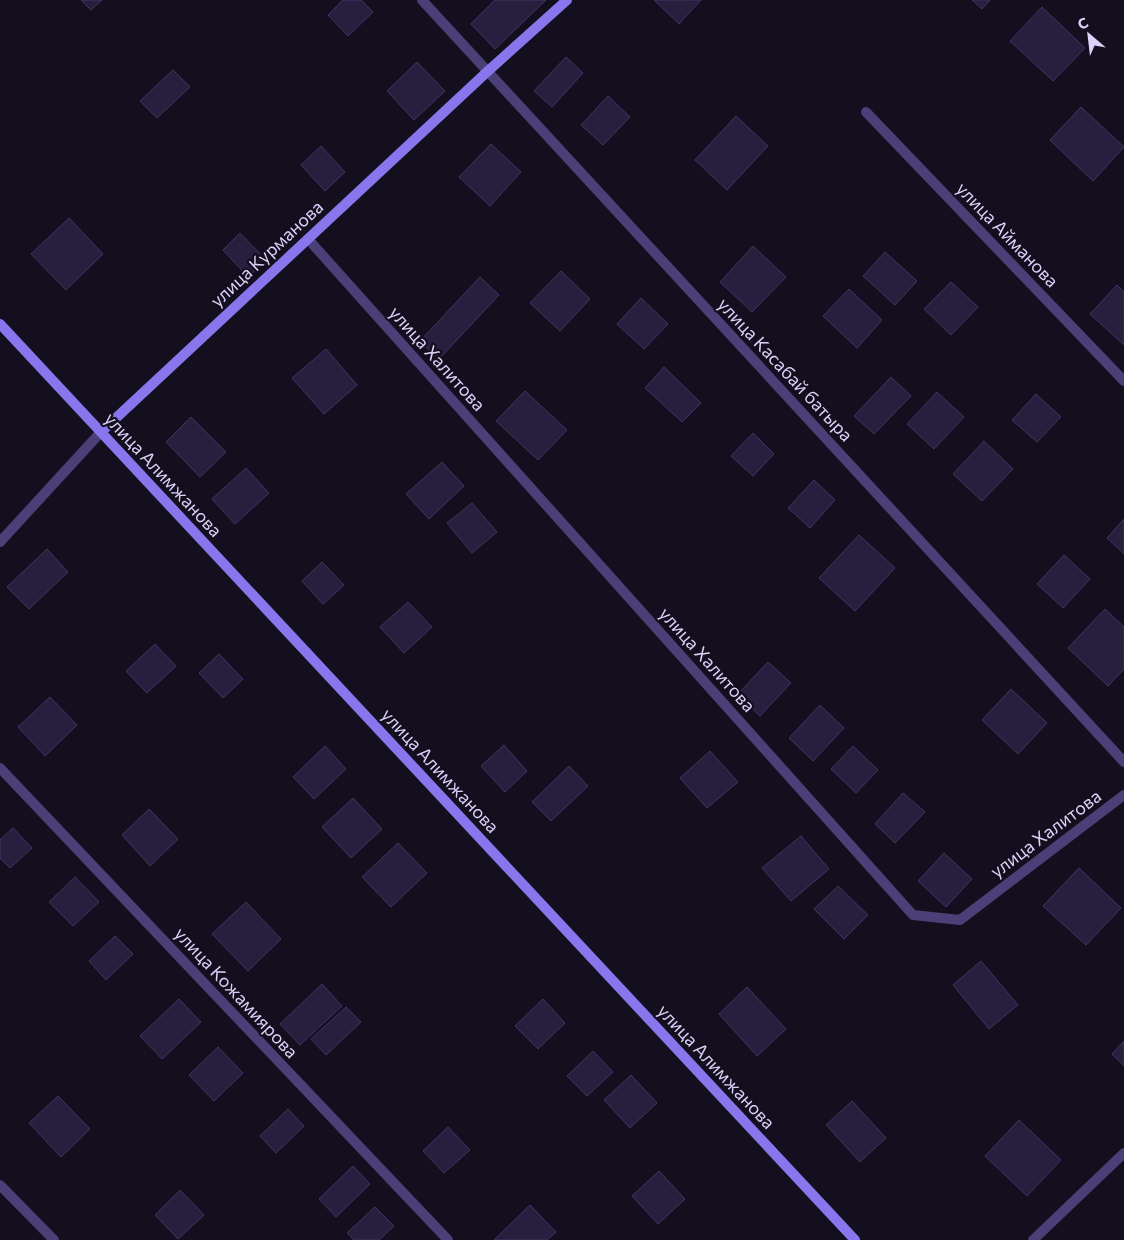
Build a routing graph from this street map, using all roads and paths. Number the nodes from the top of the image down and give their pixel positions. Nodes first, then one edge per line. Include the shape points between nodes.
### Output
1 (422, 0) edge
2 (567, 0) edge
3 (488, 71) junction
4 (866, 112) dead end
5 (308, 238) junction
6 (0, 324) edge
7 (1124, 381) edge
8 (101, 432) junction
9 (0, 542) edge
10 (1124, 762) edge
11 (0, 768) edge
12 (1124, 794) edge
13 (1124, 1153) edge
14 (0, 1185) edge
15 (54, 1240) edge
16 (448, 1240) edge
17 (856, 1240) edge
18 (1032, 1240) edge

1 - 3 street, улица Касабай батыра
2 - 3 street, улица Курманова
3 - 5 street, улица Курманова
3 - 10 street, улица Касабай батыра
4 - 7 street, улица Айманова
5 - 8 street, улица Курманова
5 - 12 street, улица Халитова via 913,915 960,920
6 - 8 street, улица Алимжанова
8 - 9 street, улица Курманова
8 - 17 street, улица Алимжанова
11 - 16 street, улица Кожамиярова
13 - 18 street
14 - 15 street

